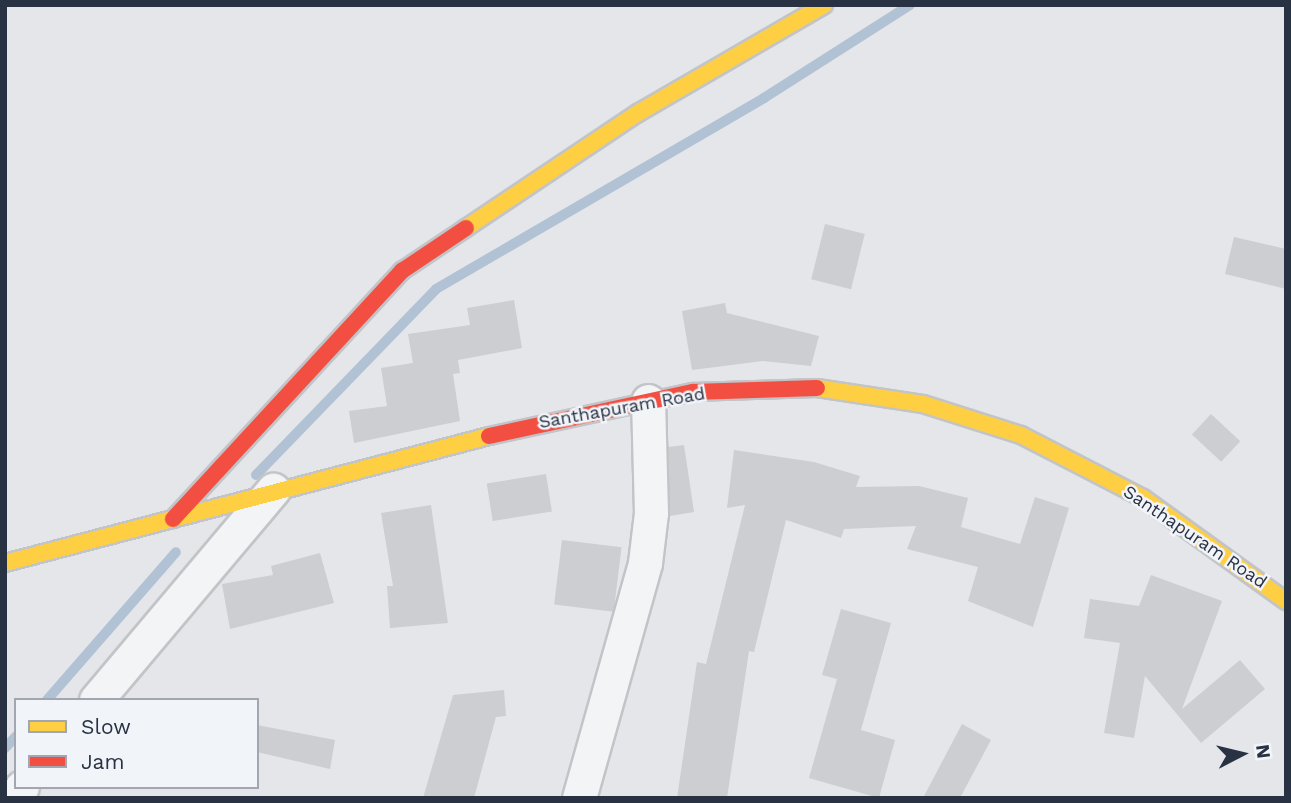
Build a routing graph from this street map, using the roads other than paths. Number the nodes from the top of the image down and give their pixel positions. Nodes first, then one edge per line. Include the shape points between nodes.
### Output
1 (824, 5) edge
2 (648, 401) junction
3 (273, 490) junction
4 (172, 521) junction
5 (5, 563) edge
6 (1286, 601) edge
7 (98, 698) edge
8 (579, 798) edge

1 - 4 main road via 638,113 402,271
2 - 3 main road, Santhapuram Road via 542,422
2 - 6 main road, Santhapuram Road via 693,392 816,388 923,404 1021,435 1143,499
2 - 8 street via 652,479 645,563
3 - 4 main road, Santhapuram Road
3 - 7 street
4 - 5 main road, Santhapuram Road

